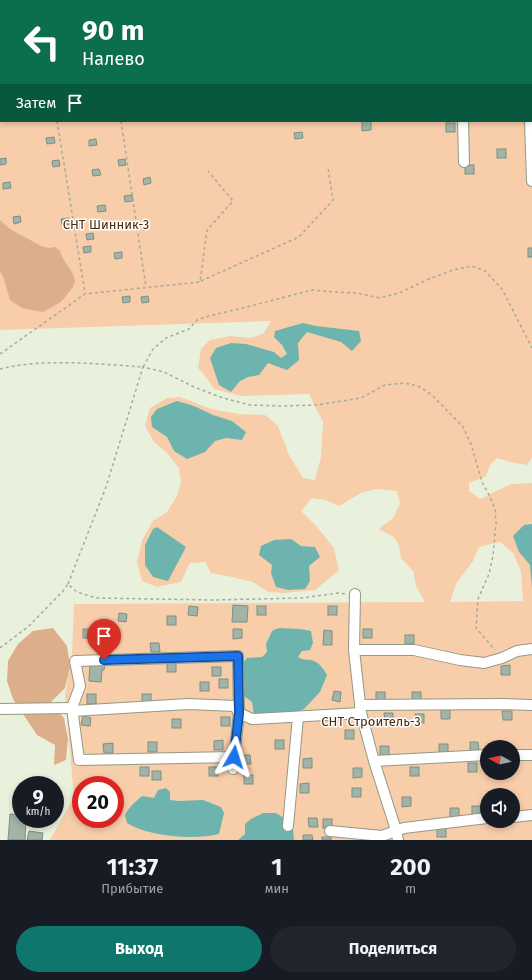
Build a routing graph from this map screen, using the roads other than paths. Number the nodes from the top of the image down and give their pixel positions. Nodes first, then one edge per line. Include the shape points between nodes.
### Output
1 (463, 122) edge
2 (530, 122) edge
3 (464, 162) dead end
4 (532, 181) edge
5 (355, 594) road end
6 (532, 649) edge
7 (354, 650) junction
8 (532, 705) edge
9 (0, 709) edge
10 (360, 709) junction
11 (72, 710) junction
12 (239, 713) junction
13 (298, 717) junction
14 (480, 755) edge
15 (520, 755) edge
16 (532, 755) edge
17 (234, 757) junction
18 (374, 761) junction
19 (233, 769) dead end
20 (520, 816) edge
21 (532, 816) edge
22 (480, 819) edge
23 (288, 826) dead end
24 (330, 831) dead end
25 (397, 835) edge

1 - 3 lane
2 - 4 lane
5 - 7 lane
6 - 7 lane via 517,651 484,663 414,650
7 - 10 lane
8 - 10 lane
9 - 11 lane
10 - 13 lane
10 - 18 lane
11 - 12 lane via 188,704 235,706
11 - 12 lane via 80,686 75,661 238,656
11 - 17 lane via 79,760
12 - 13 lane via 252,718
12 - 17 lane
13 - 23 lane
14 - 18 lane
15 - 16 lane
17 - 19 lane
18 - 25 lane
20 - 21 lane
22 - 25 lane via 404,828
24 - 25 lane

